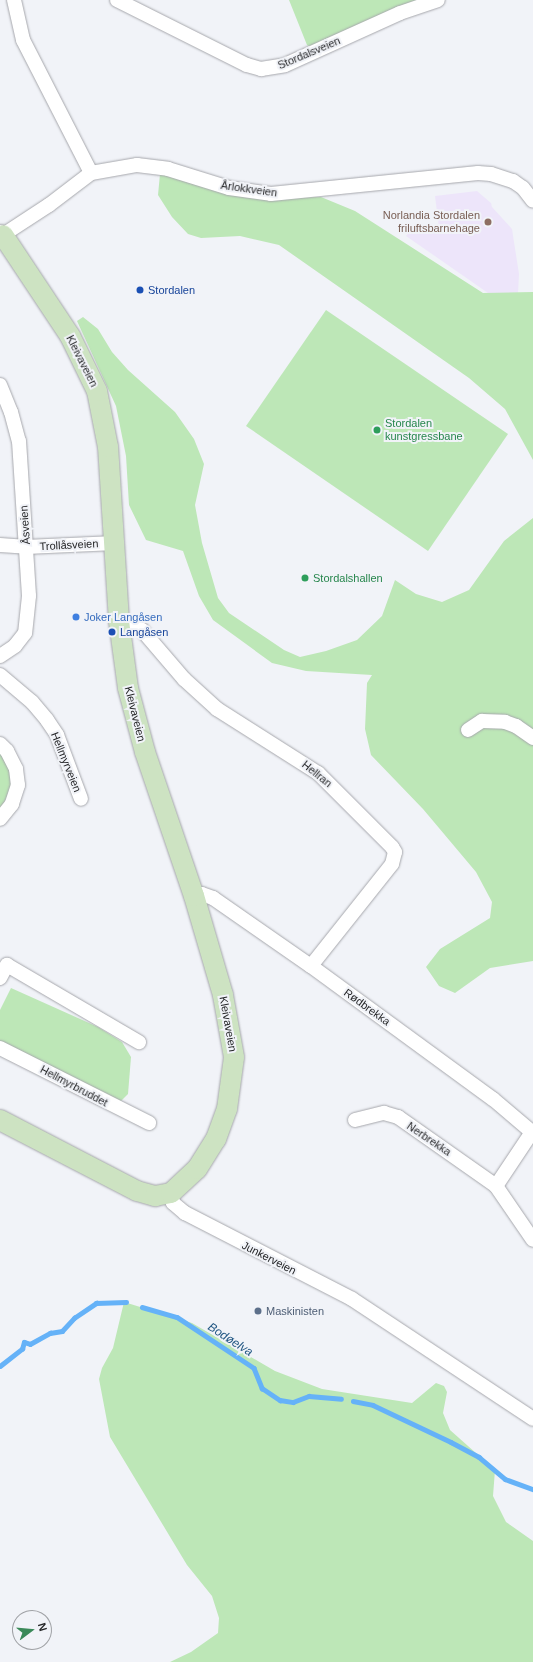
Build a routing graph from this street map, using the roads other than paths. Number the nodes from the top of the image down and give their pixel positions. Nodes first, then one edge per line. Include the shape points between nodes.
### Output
1 (14, 0) edge
2 (117, 0) edge
3 (438, 0) edge
4 (91, 173) junction
5 (533, 200) edge
6 (2, 234) edge
7 (0, 385) edge
8 (114, 543) junction
9 (0, 545) edge
10 (27, 547) junction
11 (119, 621) junction
12 (0, 656) edge
13 (0, 674) edge
14 (468, 730) dead end
15 (533, 738) edge
16 (0, 744) edge
17 (81, 799) dead end
18 (0, 819) edge
19 (194, 896) junction
20 (3, 963) edge
21 (311, 966) junction
22 (0, 978) edge
23 (139, 1042) dead end
24 (0, 1048) edge
25 (0, 1120) edge
26 (355, 1120) dead end
27 (149, 1123) dead end
28 (533, 1133) edge
29 (496, 1186) junction
30 (171, 1194) junction
31 (533, 1240) edge
32 (533, 1419) edge

1 - 4 street via 23,40
2 - 3 street, Stordalsveien via 247,66 261,69 285,65 400,13
4 - 5 street, Årlokkveien via 124,166 153,165 229,188 271,194 478,173 502,176 523,188
4 - 6 street, Årlokkveien via 49,205
6 - 8 street, Kleivaveien via 70,336 98,391 108,447
7 - 10 street, Åsveien via 19,441
8 - 10 street, Trollåsveien
8 - 11 street, Kleivaveien
9 - 10 street, Trollåsveien
10 - 12 street, Åsveien via 29,596 25,634
11 - 19 street, Kleivaveien via 128,688 136,721
11 - 21 street, Hellran via 142,630 184,678 217,709 318,773 395,852 392,864
13 - 17 street, Hellmyrveien via 32,702 54,730
14 - 15 street via 482,721 505,722
16 - 18 street via 15,766 18,785 12,804
19 - 21 street, Rødbrekka via 202,894 213,898
19 - 30 street, Kleivaveien via 229,1018 233,1074 227,1109 216,1139 197,1169
20 - 22 street
20 - 23 street
21 - 28 street, Rødbrekka via 493,1099
24 - 27 street, Hellmyrbruddet
25 - 30 street via 137,1191 155,1196
26 - 29 street, Nerbrekka via 384,1113 398,1118
28 - 29 street
29 - 31 street, Nerbrekka
30 - 32 street, Junkerveien via 173,1203 184,1213 352,1299

